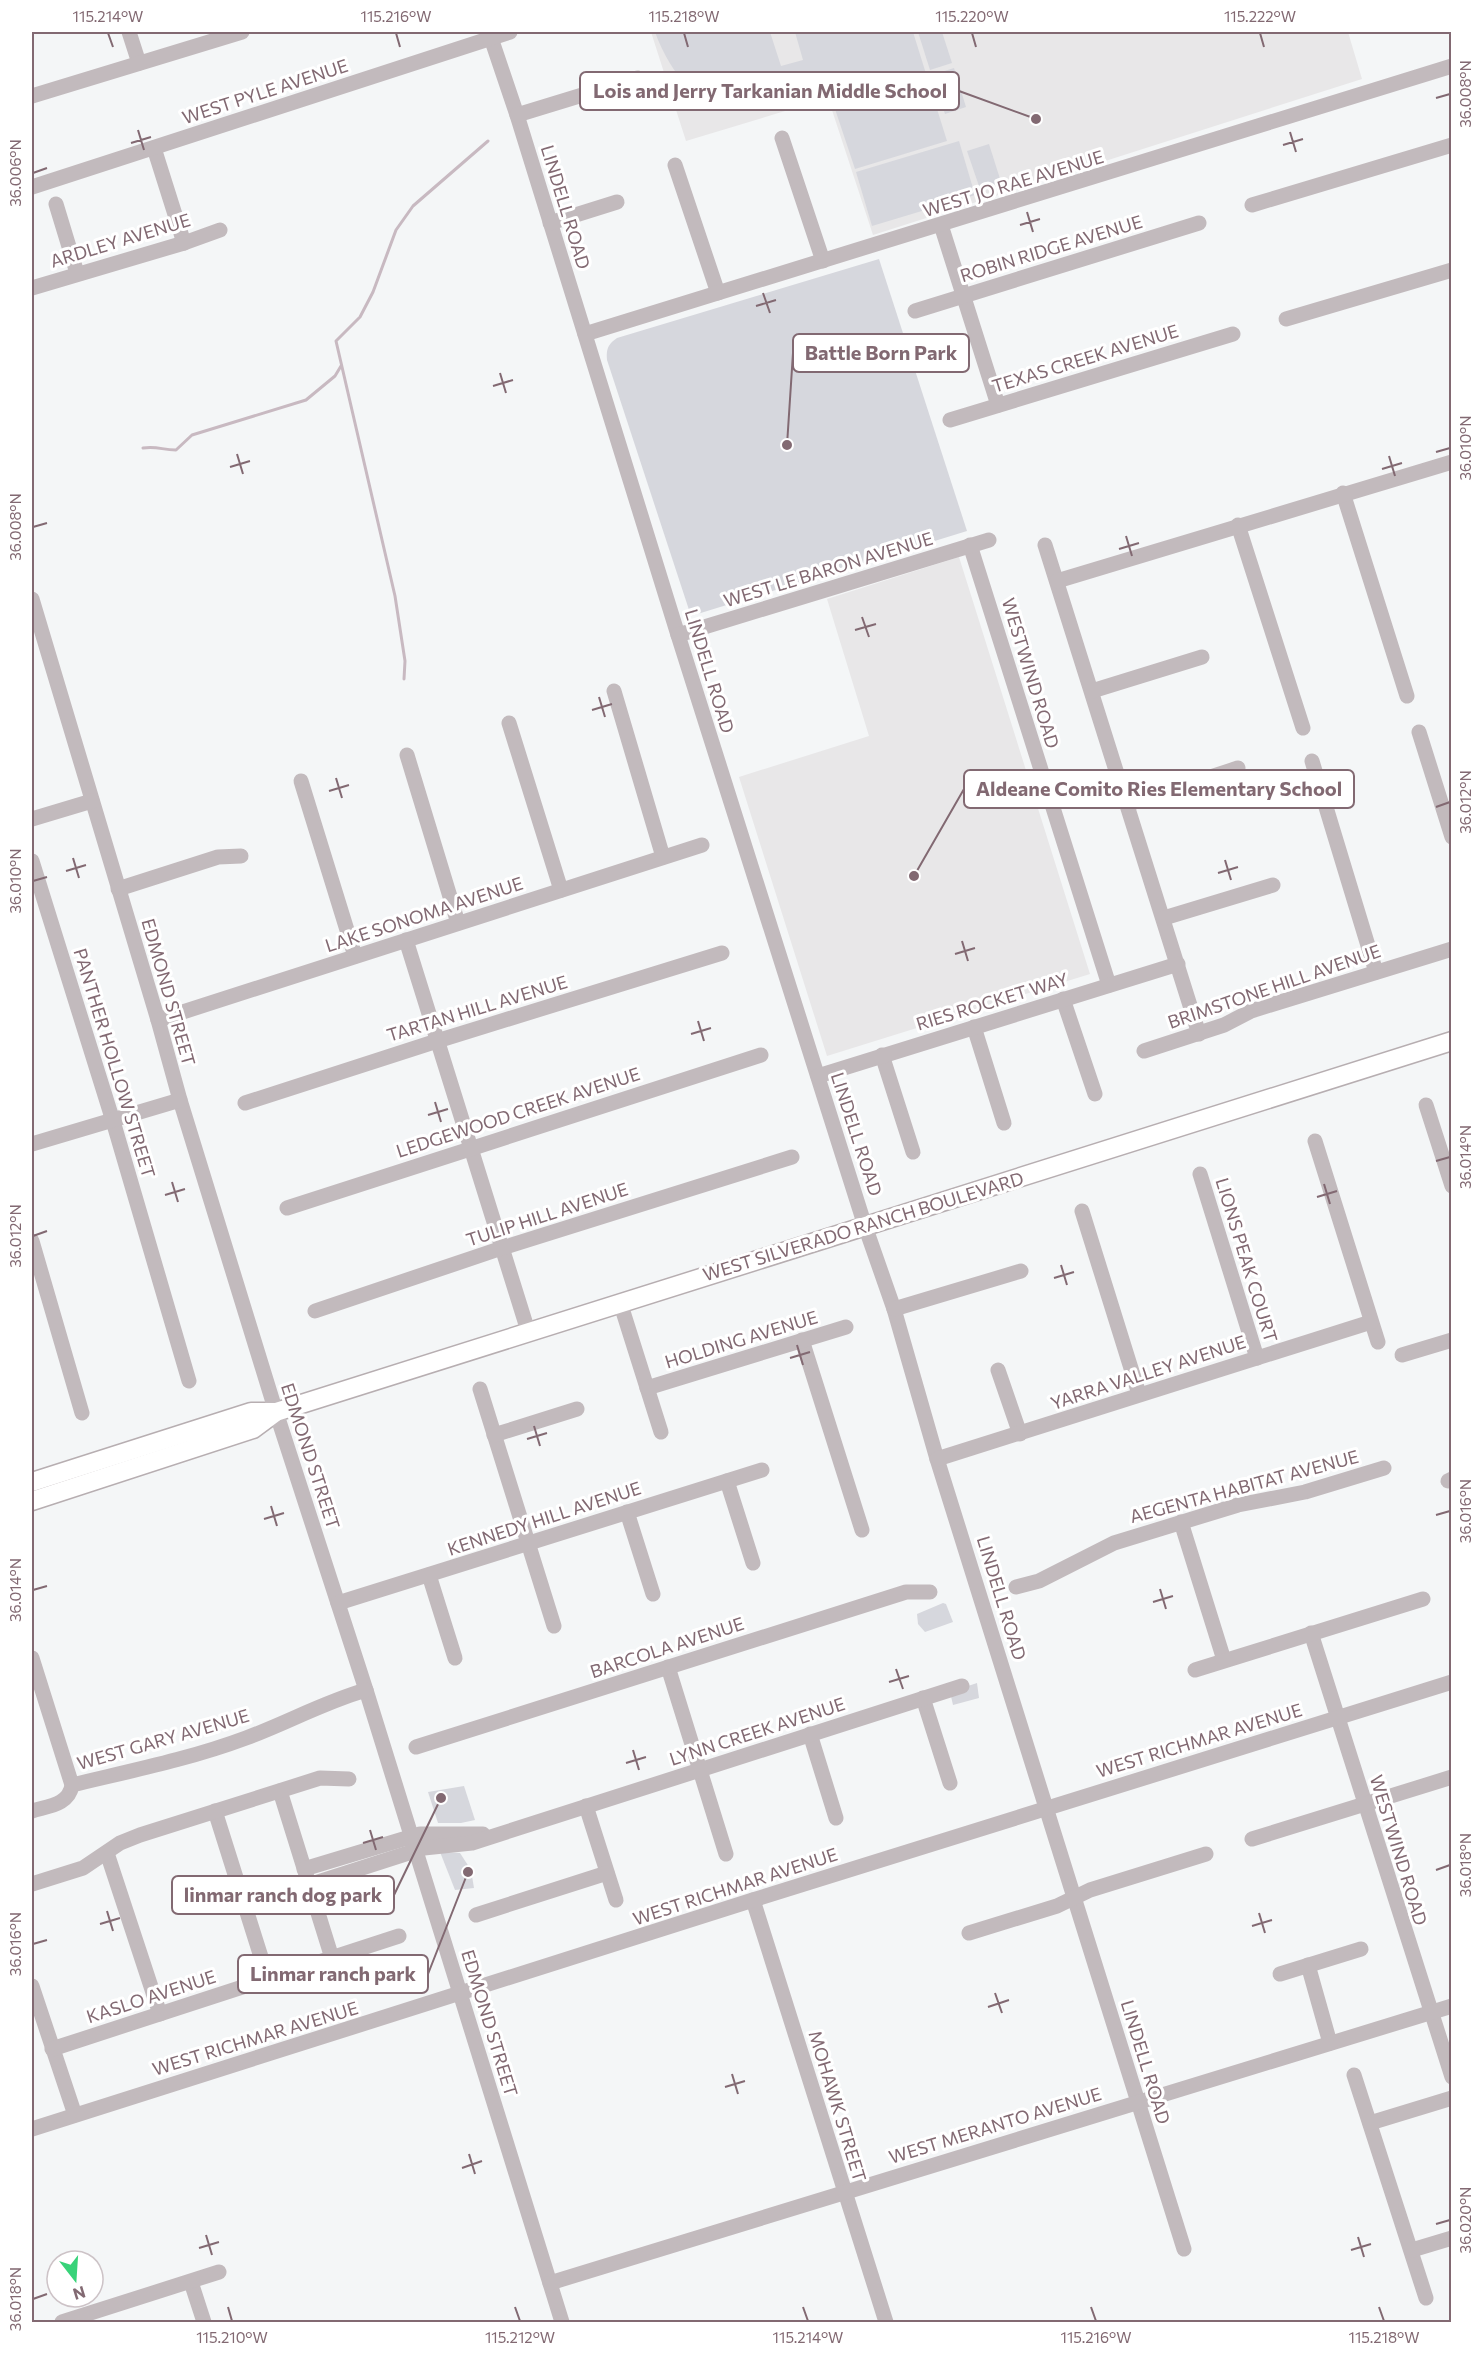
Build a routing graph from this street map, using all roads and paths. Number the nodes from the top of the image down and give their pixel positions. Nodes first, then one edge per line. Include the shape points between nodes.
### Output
1 (129, 32) edge
2 (242, 32) edge
3 (510, 32) edge
4 (490, 34) edge
5 (139, 63) junction
6 (1452, 66) edge
7 (638, 78) dead end
8 (32, 96) edge
9 (517, 115) junction
10 (782, 138) dead end
11 (1452, 145) edge
12 (154, 148) junction
13 (675, 165) dead end
14 (32, 187) edge
15 (617, 202) dead end
16 (56, 204) dead end
17 (1252, 205) dead end
18 (550, 223) junction
19 (1198, 223) dead end
20 (941, 225) junction
21 (220, 230) dead end
22 (184, 243) junction
23 (823, 261) junction
24 (1452, 270) edge
25 (77, 273) junction
26 (32, 288) edge
27 (718, 293) junction
28 (963, 296) junction
29 (915, 311) dead end
30 (1286, 319) dead end
31 (585, 334) junction
32 (1233, 334) dead end
33 (998, 405) junction
34 (950, 420) dead end
35 (1452, 462) edge
36 (1343, 493) junction
37 (1238, 525) junction
38 (989, 540) dead end
39 (970, 545) junction
40 (1045, 545) dead end
41 (1057, 581) junction
42 (32, 599) edge
43 (678, 635) junction
44 (1202, 657) dead end
45 (614, 691) dead end
46 (1092, 691) junction
47 (1407, 696) dead end
48 (509, 723) dead end
49 (1303, 729) dead end
50 (1419, 732) dead end
51 (406, 755) dead end
52 (1312, 760) dead end
53 (1238, 768) dead end
54 (301, 781) dead end
55 (92, 801) junction
56 (1128, 804) junction
57 (32, 819) edge
58 (1452, 837) edge
59 (702, 845) dead end
60 (241, 856) dead end
61 (663, 858) junction
62 (32, 861) edge
63 (1273, 885) dead end
64 (118, 890) junction
65 (561, 890) junction
66 (1164, 918) junction
67 (458, 923) junction
68 (406, 940) junction
69 (1452, 949) edge
70 (722, 953) dead end
71 (355, 956) junction
72 (1178, 963) junction
73 (1376, 972) junction
74 (1109, 985) junction
75 (1063, 999) junction
76 (158, 1020) junction
77 (974, 1027) junction
78 (1199, 1034) junction
79 (437, 1041) junction
80 (1452, 1041) edge
81 (1144, 1051) dead end
82 (761, 1054) dead end
83 (882, 1055) junction
84 (818, 1076) junction
85 (1095, 1094) dead end
86 (180, 1100) junction
87 (245, 1103) dead end
88 (1426, 1105) dead end
89 (113, 1121) junction
90 (1004, 1123) dead end
91 (1315, 1141) dead end
92 (32, 1144) edge
93 (471, 1148) junction
94 (913, 1152) dead end
95 (792, 1157) dead end
96 (1200, 1174) dead end
97 (1452, 1186) edge
98 (287, 1208) dead end
99 (1082, 1211) dead end
100 (865, 1226) junction
101 (32, 1241) edge
102 (502, 1248) junction
103 (1021, 1271) dead end
104 (620, 1302) junction
105 (894, 1310) junction
106 (315, 1311) dead end
107 (1371, 1322) junction
108 (846, 1327) dead end
109 (528, 1331) junction
110 (1452, 1340) edge
111 (802, 1341) junction
112 (1378, 1342) dead end
113 (1402, 1355) dead end
114 (1257, 1358) junction
115 (998, 1370) dead end
116 (189, 1381) dead end
117 (647, 1388) junction
118 (480, 1389) dead end
119 (1139, 1394) junction
120 (577, 1409) dead end
121 (82, 1413) dead end
122 (276, 1413) junction
123 (661, 1432) dead end
124 (1020, 1434) junction
125 (494, 1436) junction
126 (937, 1459) junction
127 (1384, 1468) dead end
128 (762, 1470) dead end
129 (726, 1480) junction
130 (32, 1482) edge
131 (32, 1501) edge
132 (627, 1512) junction
133 (1180, 1522) junction
134 (862, 1530) dead end
135 (528, 1544) junction
136 (753, 1563) dead end
137 (429, 1575) junction
138 (1016, 1587) dead end
139 (930, 1592) dead end
140 (653, 1594) dead end
141 (1423, 1599) dead end
142 (338, 1603) junction
143 (554, 1626) dead end
144 (1311, 1633) junction
145 (32, 1658) edge
146 (455, 1658) dead end
147 (1224, 1660) junction
148 (668, 1667) junction
149 (1195, 1670) dead end
150 (1452, 1682) edge
151 (962, 1686) dead end
152 (366, 1690) junction
153 (923, 1698) junction
154 (1337, 1718) junction
155 (810, 1734) junction
156 (416, 1747) dead end
157 (700, 1769) junction
158 (1452, 1777) edge
159 (349, 1779) dead end
160 (950, 1783) dead end
161 (71, 1790) junction
162 (280, 1791) junction
163 (1364, 1805) junction
164 (586, 1806) junction
165 (1046, 1808) junction
166 (32, 1811) edge
167 (215, 1811) junction
168 (836, 1818) dead end
169 (1252, 1839) dead end
170 (414, 1844) junction
171 (107, 1853) junction
172 (726, 1854) dead end
173 (1206, 1854) dead end
174 (304, 1869) junction
175 (607, 1873) junction
176 (32, 1884) edge
177 (309, 1885) junction
178 (1074, 1898) junction
179 (616, 1900) dead end
180 (753, 1900) junction
181 (476, 1915) dead end
182 (969, 1933) dead end
183 (399, 1936) dead end
184 (1361, 1949) dead end
185 (332, 1958) junction
186 (1308, 1965) junction
187 (1280, 1974) dead end
188 (268, 1978) junction
189 (32, 1986) edge
190 (461, 1994) junction
191 (1452, 2006) edge
192 (1430, 2013) junction
193 (160, 2014) junction
194 (1330, 2043) junction
195 (52, 2049) junction
196 (1354, 2075) dead end
197 (1452, 2077) edge
198 (1452, 2098) edge
199 (1137, 2101) junction
200 (75, 2115) junction
201 (1370, 2123) junction
202 (32, 2129) edge
203 (843, 2192) junction
204 (1452, 2238) edge
205 (1184, 2249) dead end
206 (1412, 2250) junction
207 (219, 2272) dead end
208 (191, 2282) junction
209 (550, 2283) junction
210 (1426, 2298) dead end
211 (62, 2322) edge
212 (204, 2322) edge
213 (562, 2322) edge
214 (886, 2322) edge

1 - 5 street
2 - 5 street
3 - 4 street, WEST PYLE AVENUE
4 - 9 street, LINDELL ROAD
4 - 12 street, WEST PYLE AVENUE
5 - 8 street
6 - 20 street, WEST JO RAE AVENUE
7 - 9 street
9 - 18 street, LINDELL ROAD
10 - 23 street
11 - 17 street
12 - 14 street, WEST PYLE AVENUE
12 - 22 street
13 - 27 street
15 - 18 street
16 - 25 street
18 - 31 street, LINDELL ROAD
19 - 28 street, ROBIN RIDGE AVENUE
20 - 23 street, WEST JO RAE AVENUE
20 - 28 street
21 - 22 street, ARDLEY AVENUE
22 - 25 street, ARDLEY AVENUE
23 - 27 street, WEST JO RAE AVENUE
24 - 30 street
25 - 26 street, ARDLEY AVENUE
27 - 31 street, WEST JO RAE AVENUE
28 - 29 street, ROBIN RIDGE AVENUE
28 - 33 street
31 - 43 street, LINDELL ROAD
32 - 33 street, TEXAS CREEK AVENUE
33 - 34 street, TEXAS CREEK AVENUE
35 - 36 street
36 - 37 street
36 - 47 street
37 - 41 street
37 - 49 street
38 - 39 street, WEST LE BARON AVENUE
39 - 43 street, WEST LE BARON AVENUE
39 - 74 street, WESTWIND ROAD
40 - 41 street
41 - 46 street
42 - 55 street, EDMOND STREET
43 - 84 street, LINDELL ROAD
44 - 46 street
45 - 61 street
46 - 56 street
48 - 65 street
50 - 58 street
51 - 67 street
52 - 73 street
53 - 56 street
54 - 71 street
55 - 57 street
55 - 64 street, EDMOND STREET
56 - 66 street
59 - 61 street, LAKE SONOMA AVENUE
60 - 64 street via 218,857
61 - 65 street, LAKE SONOMA AVENUE
62 - 89 street, PANTHER HOLLOW STREET
63 - 66 street
64 - 76 street, EDMOND STREET
65 - 67 street, LAKE SONOMA AVENUE
66 - 72 street
67 - 68 street, LAKE SONOMA AVENUE
68 - 71 street, LAKE SONOMA AVENUE
68 - 79 street
69 - 73 street, BRIMSTONE HILL AVENUE
70 - 79 street, TARTAN HILL AVENUE
71 - 76 street, LAKE SONOMA AVENUE
72 - 74 street, RIES ROCKET WAY
72 - 78 street
73 - 78 street, BRIMSTONE HILL AVENUE via 1251,1011
74 - 75 street, RIES ROCKET WAY
75 - 77 street, RIES ROCKET WAY
75 - 85 street
76 - 86 street, EDMOND STREET
77 - 83 street, RIES ROCKET WAY
77 - 90 street
78 - 81 street, BRIMSTONE HILL AVENUE
79 - 87 street, TARTAN HILL AVENUE
79 - 93 street
80 - 100 main road, WEST SILVERADO RANCH BOULEVARD
82 - 93 street, LEDGEWOOD CREEK AVENUE
83 - 84 street, RIES ROCKET WAY
83 - 94 street
84 - 100 street, LINDELL ROAD
86 - 89 street
86 - 122 street, EDMOND STREET
88 - 97 street
89 - 92 street
89 - 116 street, PANTHER HOLLOW STREET
91 - 107 street
93 - 98 street, LEDGEWOOD CREEK AVENUE
93 - 102 street
95 - 102 street, TULIP HILL AVENUE
96 - 114 street, LIONS PEAK COURT
99 - 119 street
100 - 104 main road, WEST SILVERADO RANCH BOULEVARD
100 - 105 street, LINDELL ROAD
101 - 121 street
102 - 106 street, TULIP HILL AVENUE
102 - 109 street
103 - 105 street
104 - 109 main road, WEST SILVERADO RANCH BOULEVARD
104 - 117 street
105 - 126 street, LINDELL ROAD
107 - 112 street
107 - 114 street, YARRA VALLEY AVENUE
108 - 111 street, HOLDING AVENUE
109 - 122 main road, WEST SILVERADO RANCH BOULEVARD
110 - 113 street
111 - 117 street, HOLDING AVENUE
111 - 134 street
114 - 119 street, YARRA VALLEY AVENUE
115 - 124 street
117 - 123 street
118 - 125 street
119 - 124 street, YARRA VALLEY AVENUE
120 - 125 street
122 - 130 main road, WEST SILVERADO RANCH BOULEVARD via 251,1412
122 - 131 main road, WEST SILVERADO RANCH BOULEVARD via 253,1429
122 - 142 street, EDMOND STREET
124 - 126 street, YARRA VALLEY AVENUE
125 - 135 street
126 - 165 street, LINDELL ROAD
127 - 133 street, AEGENTA HABITAT AVENUE
128 - 129 street, KENNEDY HILL AVENUE
129 - 132 street, KENNEDY HILL AVENUE
129 - 136 street
132 - 135 street, KENNEDY HILL AVENUE
132 - 140 street
133 - 138 street, AEGENTA HABITAT AVENUE via 1114,1543 1039,1581
133 - 147 street
135 - 137 street, KENNEDY HILL AVENUE
135 - 143 street
137 - 142 street, KENNEDY HILL AVENUE
137 - 146 street
139 - 148 street, BARCOLA AVENUE via 906,1592
141 - 144 street
142 - 152 street, EDMOND STREET
144 - 147 street
144 - 154 street, WESTWIND ROAD
145 - 161 street
147 - 149 street
148 - 156 street, BARCOLA AVENUE
148 - 157 street
150 - 154 street, WEST RICHMAR AVENUE
151 - 153 street, LYNN CREEK AVENUE
152 - 161 street, WEST GARY AVENUE via 337,1698 246,1738
152 - 170 street, EDMOND STREET
153 - 155 street, LYNN CREEK AVENUE
153 - 160 street
154 - 163 street, WESTWIND ROAD
154 - 165 street, WEST RICHMAR AVENUE
155 - 157 street, LYNN CREEK AVENUE
155 - 168 street
157 - 164 street, LYNN CREEK AVENUE
157 - 172 street
158 - 163 street
159 - 162 street via 320,1778
161 - 166 street, WEST GARY AVENUE via 62,1801
162 - 167 street
162 - 174 street
163 - 169 street
163 - 192 street, WESTWIND ROAD
164 - 170 street, LYNN CREEK AVENUE via 464,1845
164 - 175 street
165 - 178 street, LINDELL ROAD
165 - 180 street, WEST RICHMAR AVENUE
167 - 171 street via 140,1835
167 - 188 street
170 - 174 street, LYNN CREEK AVENUE
170 - 177 street, LYNN CREEK AVENUE
170 - 190 street, EDMOND STREET
171 - 176 street via 83,1868
171 - 193 street
173 - 178 street
174 - 177 street
175 - 179 street
175 - 181 street
177 - 185 street
178 - 182 street
178 - 199 street, LINDELL ROAD
180 - 190 street, WEST RICHMAR AVENUE
180 - 203 street, MOHAWK STREET
183 - 185 street, KASLO AVENUE
184 - 186 street
185 - 188 street, KASLO AVENUE
186 - 187 street
186 - 194 street
188 - 193 street, KASLO AVENUE
189 - 195 street
190 - 200 street, WEST RICHMAR AVENUE
190 - 209 street, EDMOND STREET
191 - 192 street, WEST MERANTO AVENUE
192 - 194 street, WEST MERANTO AVENUE
192 - 197 street, WESTWIND ROAD
193 - 195 street, KASLO AVENUE
194 - 199 street, WEST MERANTO AVENUE
195 - 200 street
196 - 201 street
198 - 201 street
199 - 203 street, WEST MERANTO AVENUE
199 - 205 street, LINDELL ROAD
200 - 202 street, WEST RICHMAR AVENUE
201 - 206 street
203 - 209 street, WEST MERANTO AVENUE
203 - 214 street, MOHAWK STREET
204 - 206 street
206 - 210 street
207 - 208 street
208 - 211 street
208 - 212 street
209 - 213 street, EDMOND STREET

